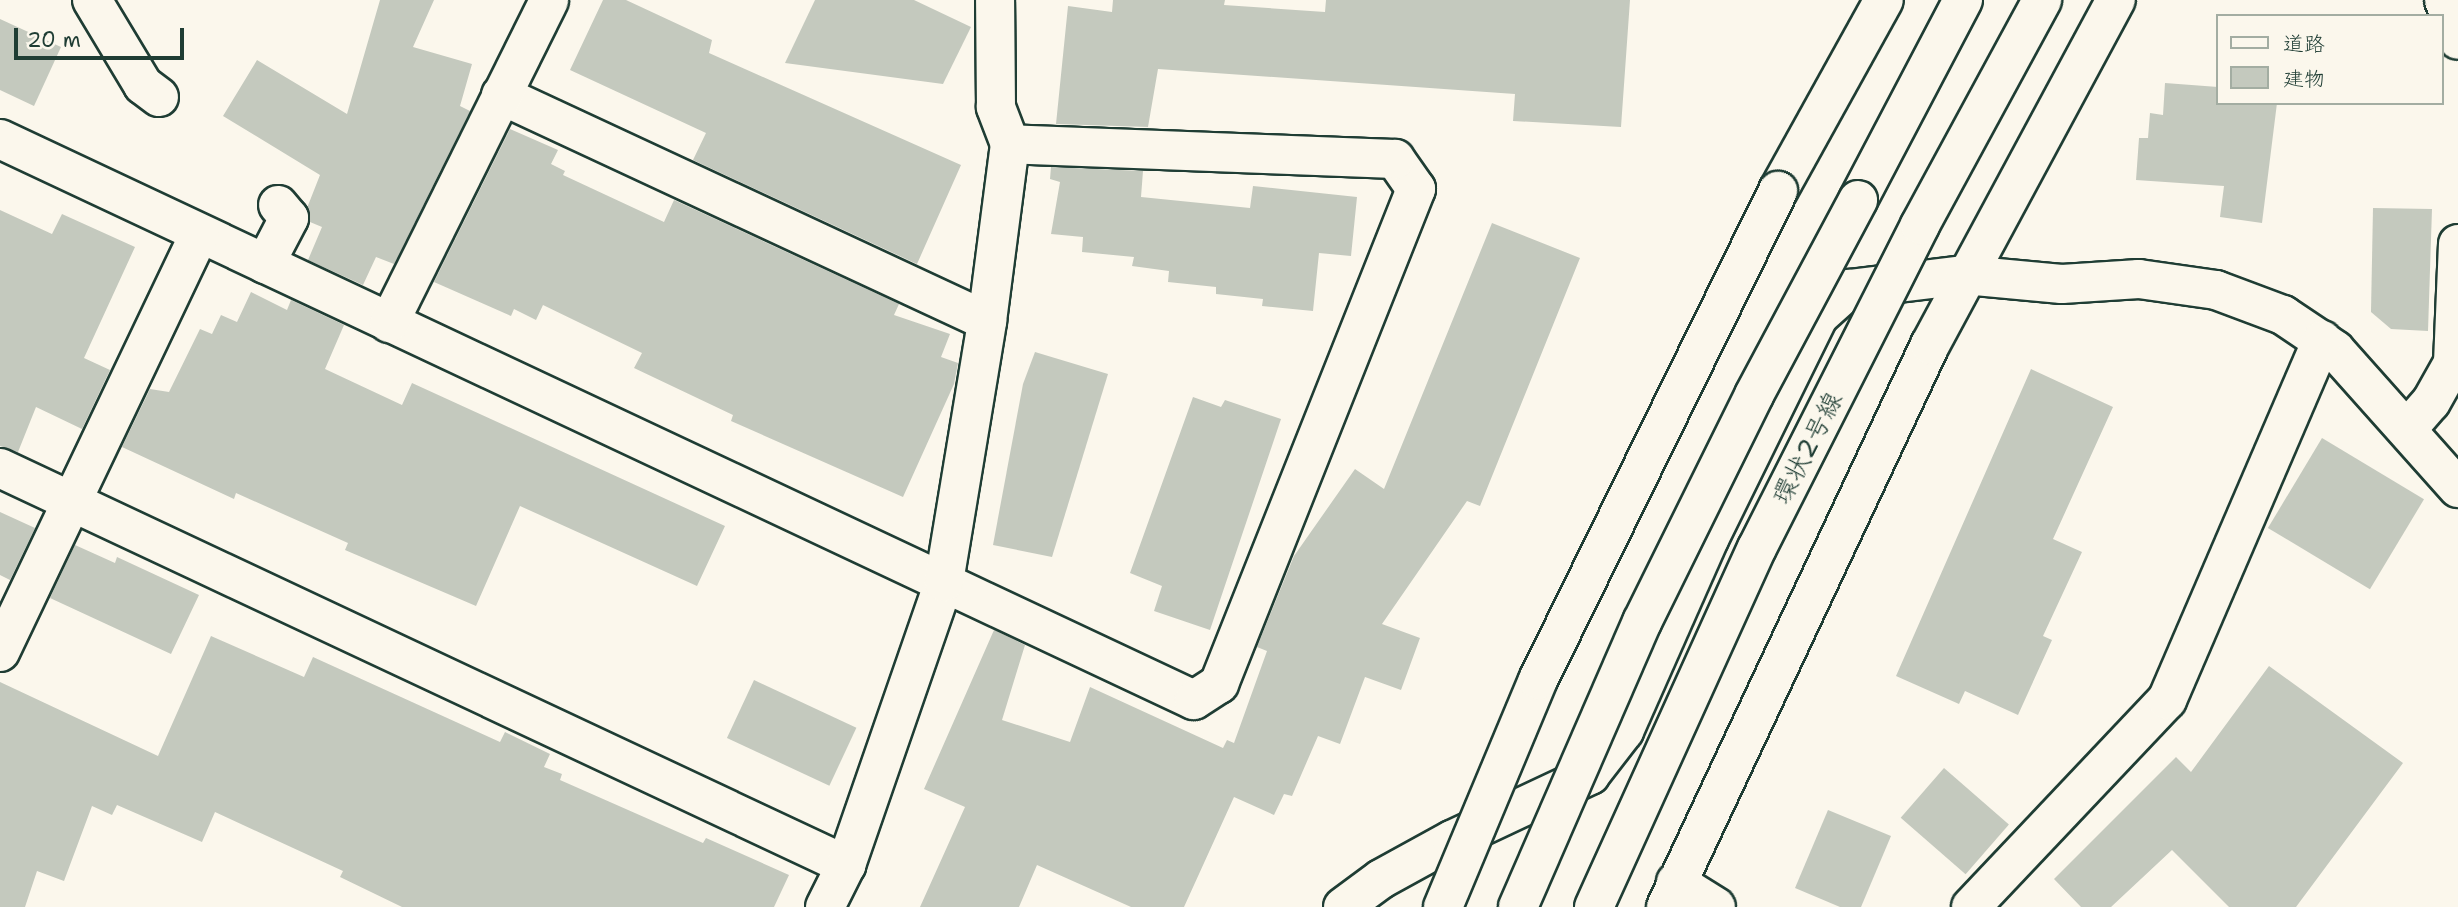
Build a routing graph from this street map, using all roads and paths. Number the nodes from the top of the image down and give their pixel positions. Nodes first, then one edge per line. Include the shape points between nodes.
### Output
1 (92, 0) edge
2 (549, 0) edge
3 (995, 0) edge
4 (1884, 0) edge
5 (1964, 0) edge
6 (2042, 0) edge
7 (2116, 0) edge
8 (2444, 0) edge
9 (2458, 40) edge
10 (500, 95) junction
11 (159, 97) dead end
12 (0, 139) edge
13 (1010, 144) junction
14 (278, 205) dead end
15 (199, 234) junction
16 (2458, 244) edge
17 (265, 264) junction
18 (1965, 275) junction
19 (987, 320) junction
20 (389, 323) junction
21 (2322, 340) junction
22 (2409, 427) junction
23 (0, 468) edge
24 (2458, 488) edge
25 (71, 502) junction
26 (944, 582) junction
27 (0, 652) edge
28 (846, 866) junction
29 (1671, 895) edge
30 (825, 907) edge
31 (1343, 907) edge
32 (1443, 907) edge
33 (1518, 907) edge
34 (1594, 907) edge
35 (1716, 907) edge
36 (1971, 907) edge

1 - 11 street via 143,85
2 - 10 street
3 - 13 street via 996,107
4 - 32 street, bridge via 1778,191 1538,680
5 - 33 street, bridge via 1754,395 1642,622
6 - 34 street, 環状2号線, bridge via 1920,225 1757,548
7 - 18 street
8 - 9 street
10 - 19 street
10 - 20 street
12 - 15 street
13 - 19 street
13 - 26 street via 1395,159 1416,189 1219,684 1194,700
14 - 17 street via 289,218
15 - 17 street
15 - 25 street
16 - 22 street via 2453,363 2431,402
17 - 20 street
18 - 21 street via 2062,284 2139,279 2216,290 2283,315
18 - 29 street
18 - 31 street via 1849,289 1818,317 1709,539 1624,731 1590,775 1452,840 1381,879
19 - 26 street
20 - 26 street
21 - 22 street
21 - 36 street via 2167,700
22 - 24 street
23 - 25 street
25 - 27 street
25 - 28 street
26 - 28 street
28 - 30 street
29 - 35 street

